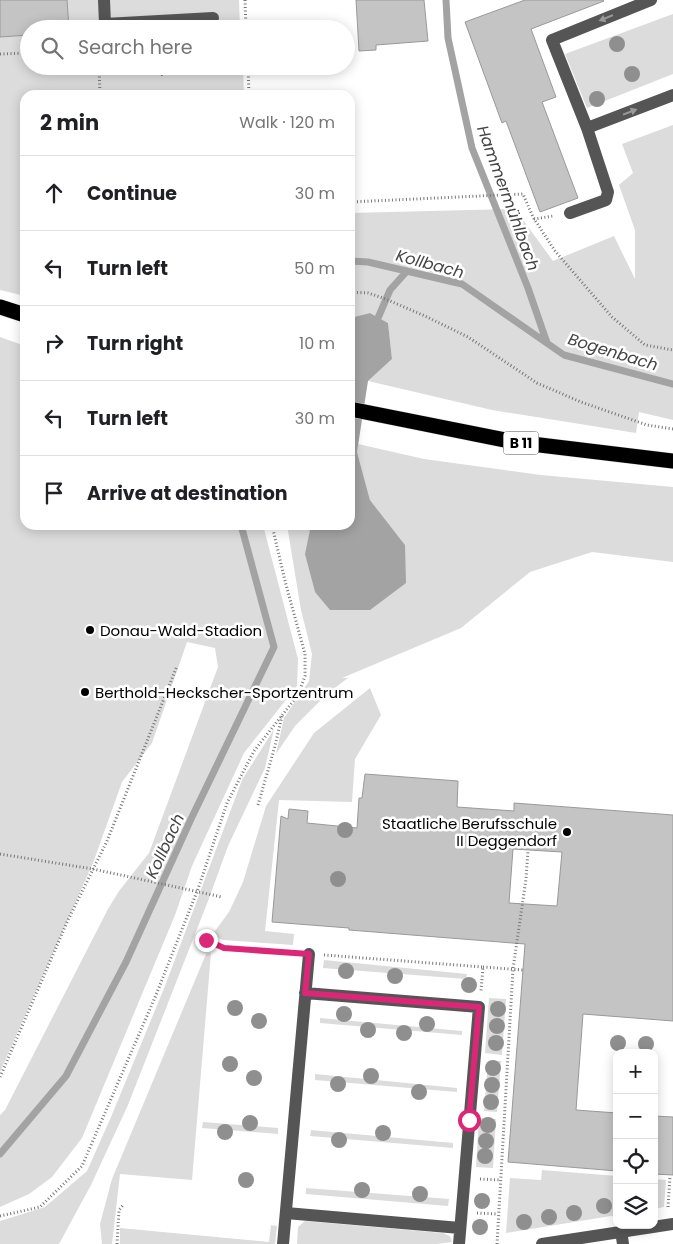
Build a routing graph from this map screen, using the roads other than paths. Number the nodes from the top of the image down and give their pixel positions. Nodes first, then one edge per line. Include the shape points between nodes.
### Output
1 (104, 0) edge
2 (651, 0) edge
3 (213, 18) dead end
4 (105, 20) edge
5 (177, 20) edge
6 (673, 95) edge
7 (587, 128) junction
8 (570, 213) dead end
9 (0, 307) edge
10 (20, 313) edge
11 (355, 410) edge
12 (673, 461) edge
13 (309, 954) road end
14 (305, 993) junction
15 (286, 1213) junction
16 (670, 1218) edge
17 (460, 1228) junction
18 (621, 1231) junction
19 (283, 1244) edge
20 (459, 1244) edge
21 (542, 1244) edge
22 (623, 1244) edge

1 - 4 street
2 -> 7 street via 552,40
3 - 5 street
7 -> 6 street
7 - 8 street via 608,192 606,200
9 - 10 highway
11 - 12 highway, B 11 via 515,442
13 - 14 street
14 - 15 street
14 - 17 street via 479,1007
15 - 17 street
15 - 19 street
16 - 18 street
17 - 20 street
18 - 21 street
18 - 22 street

